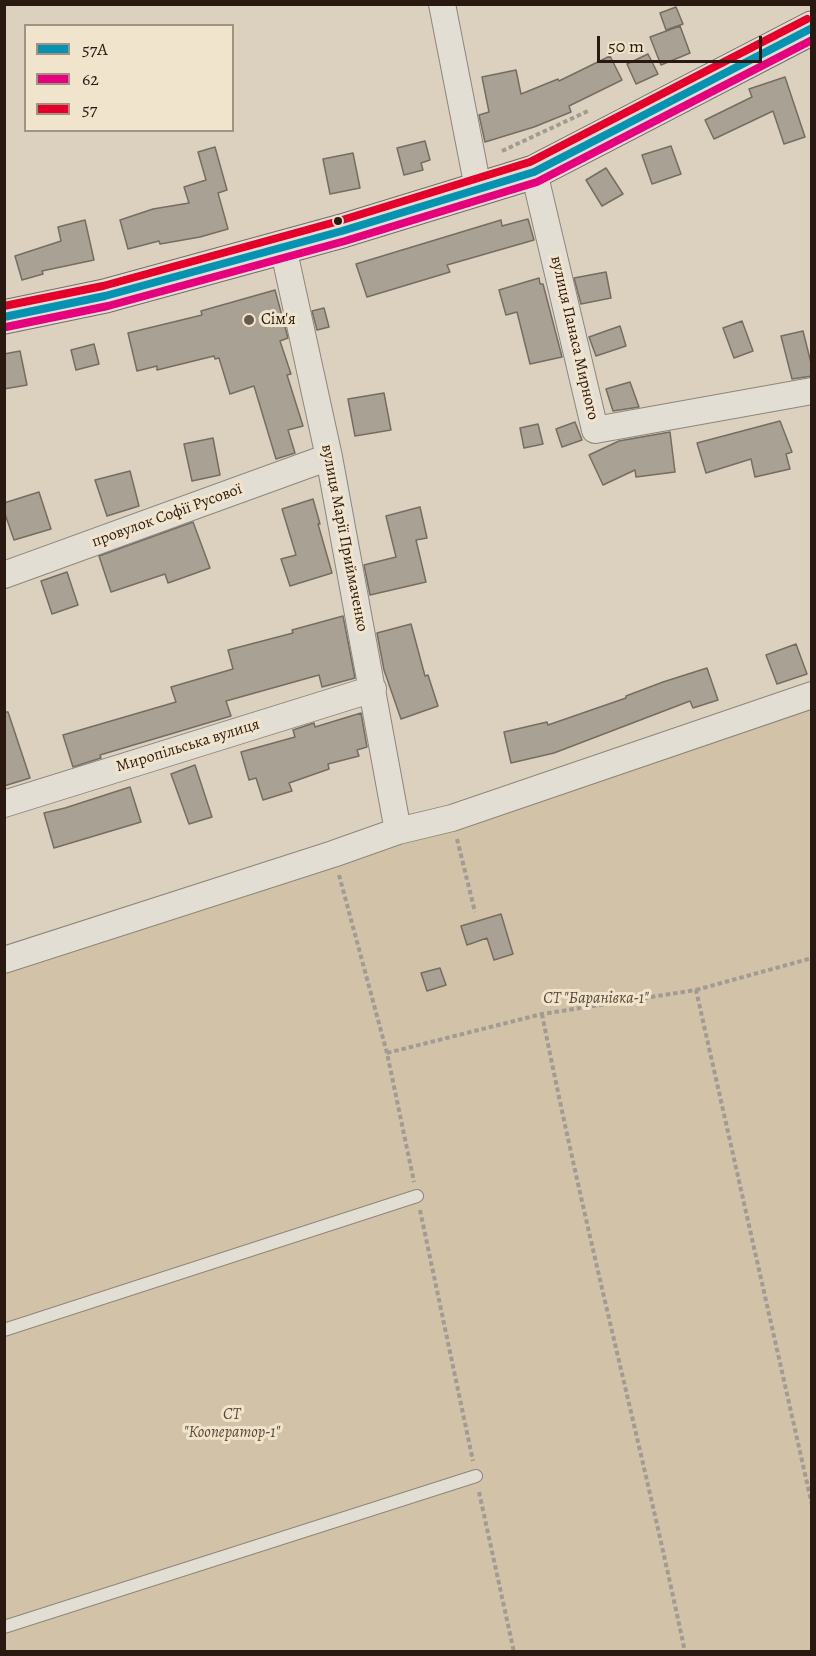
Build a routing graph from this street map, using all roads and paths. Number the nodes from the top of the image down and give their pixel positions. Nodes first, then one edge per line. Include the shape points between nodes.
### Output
1 (442, 4) edge
2 (812, 28) edge
3 (590, 110) dead end
4 (534, 172) junction
5 (476, 176) junction
6 (283, 247) junction
7 (4, 317) edge
8 (812, 391) edge
9 (329, 457) junction
10 (4, 574) edge
11 (373, 690) junction
12 (812, 695) edge
13 (4, 804) edge
14 (452, 818) junction
15 (398, 831) junction
16 (333, 854) junction
17 (475, 912) dead end
18 (812, 958) edge
19 (4, 960) edge
20 (696, 990) junction
21 (542, 1014) junction
22 (387, 1053) junction
23 (417, 1196) junction
24 (4, 1330) edge
25 (476, 1476) junction
26 (812, 1506) edge
27 (4, 1627) edge
28 (514, 1652) edge
29 (685, 1652) edge

1 - 5 street
2 - 4 main road
3 - 5 path
4 - 5 main road
4 - 8 street, вулиця Панаса Мирного via 595,430
5 - 6 main road via 342,231
6 - 7 main road via 105,296
6 - 9 street, вулиця Марії Приймаченко
9 - 10 street, провулок Софії Русової
9 - 11 street, вулиця Марії Приймаченко
11 - 13 street, Миропільська вулиця
11 - 15 street, вулиця Марії Приймаченко
12 - 14 street
14 - 15 street
14 - 17 path
15 - 16 street
16 - 19 street
16 - 22 path
18 - 20 path
20 - 21 path
20 - 26 path
21 - 22 path
21 - 29 path
22 - 23 path
23 - 24 lane
23 - 25 path
25 - 27 lane
25 - 28 path

